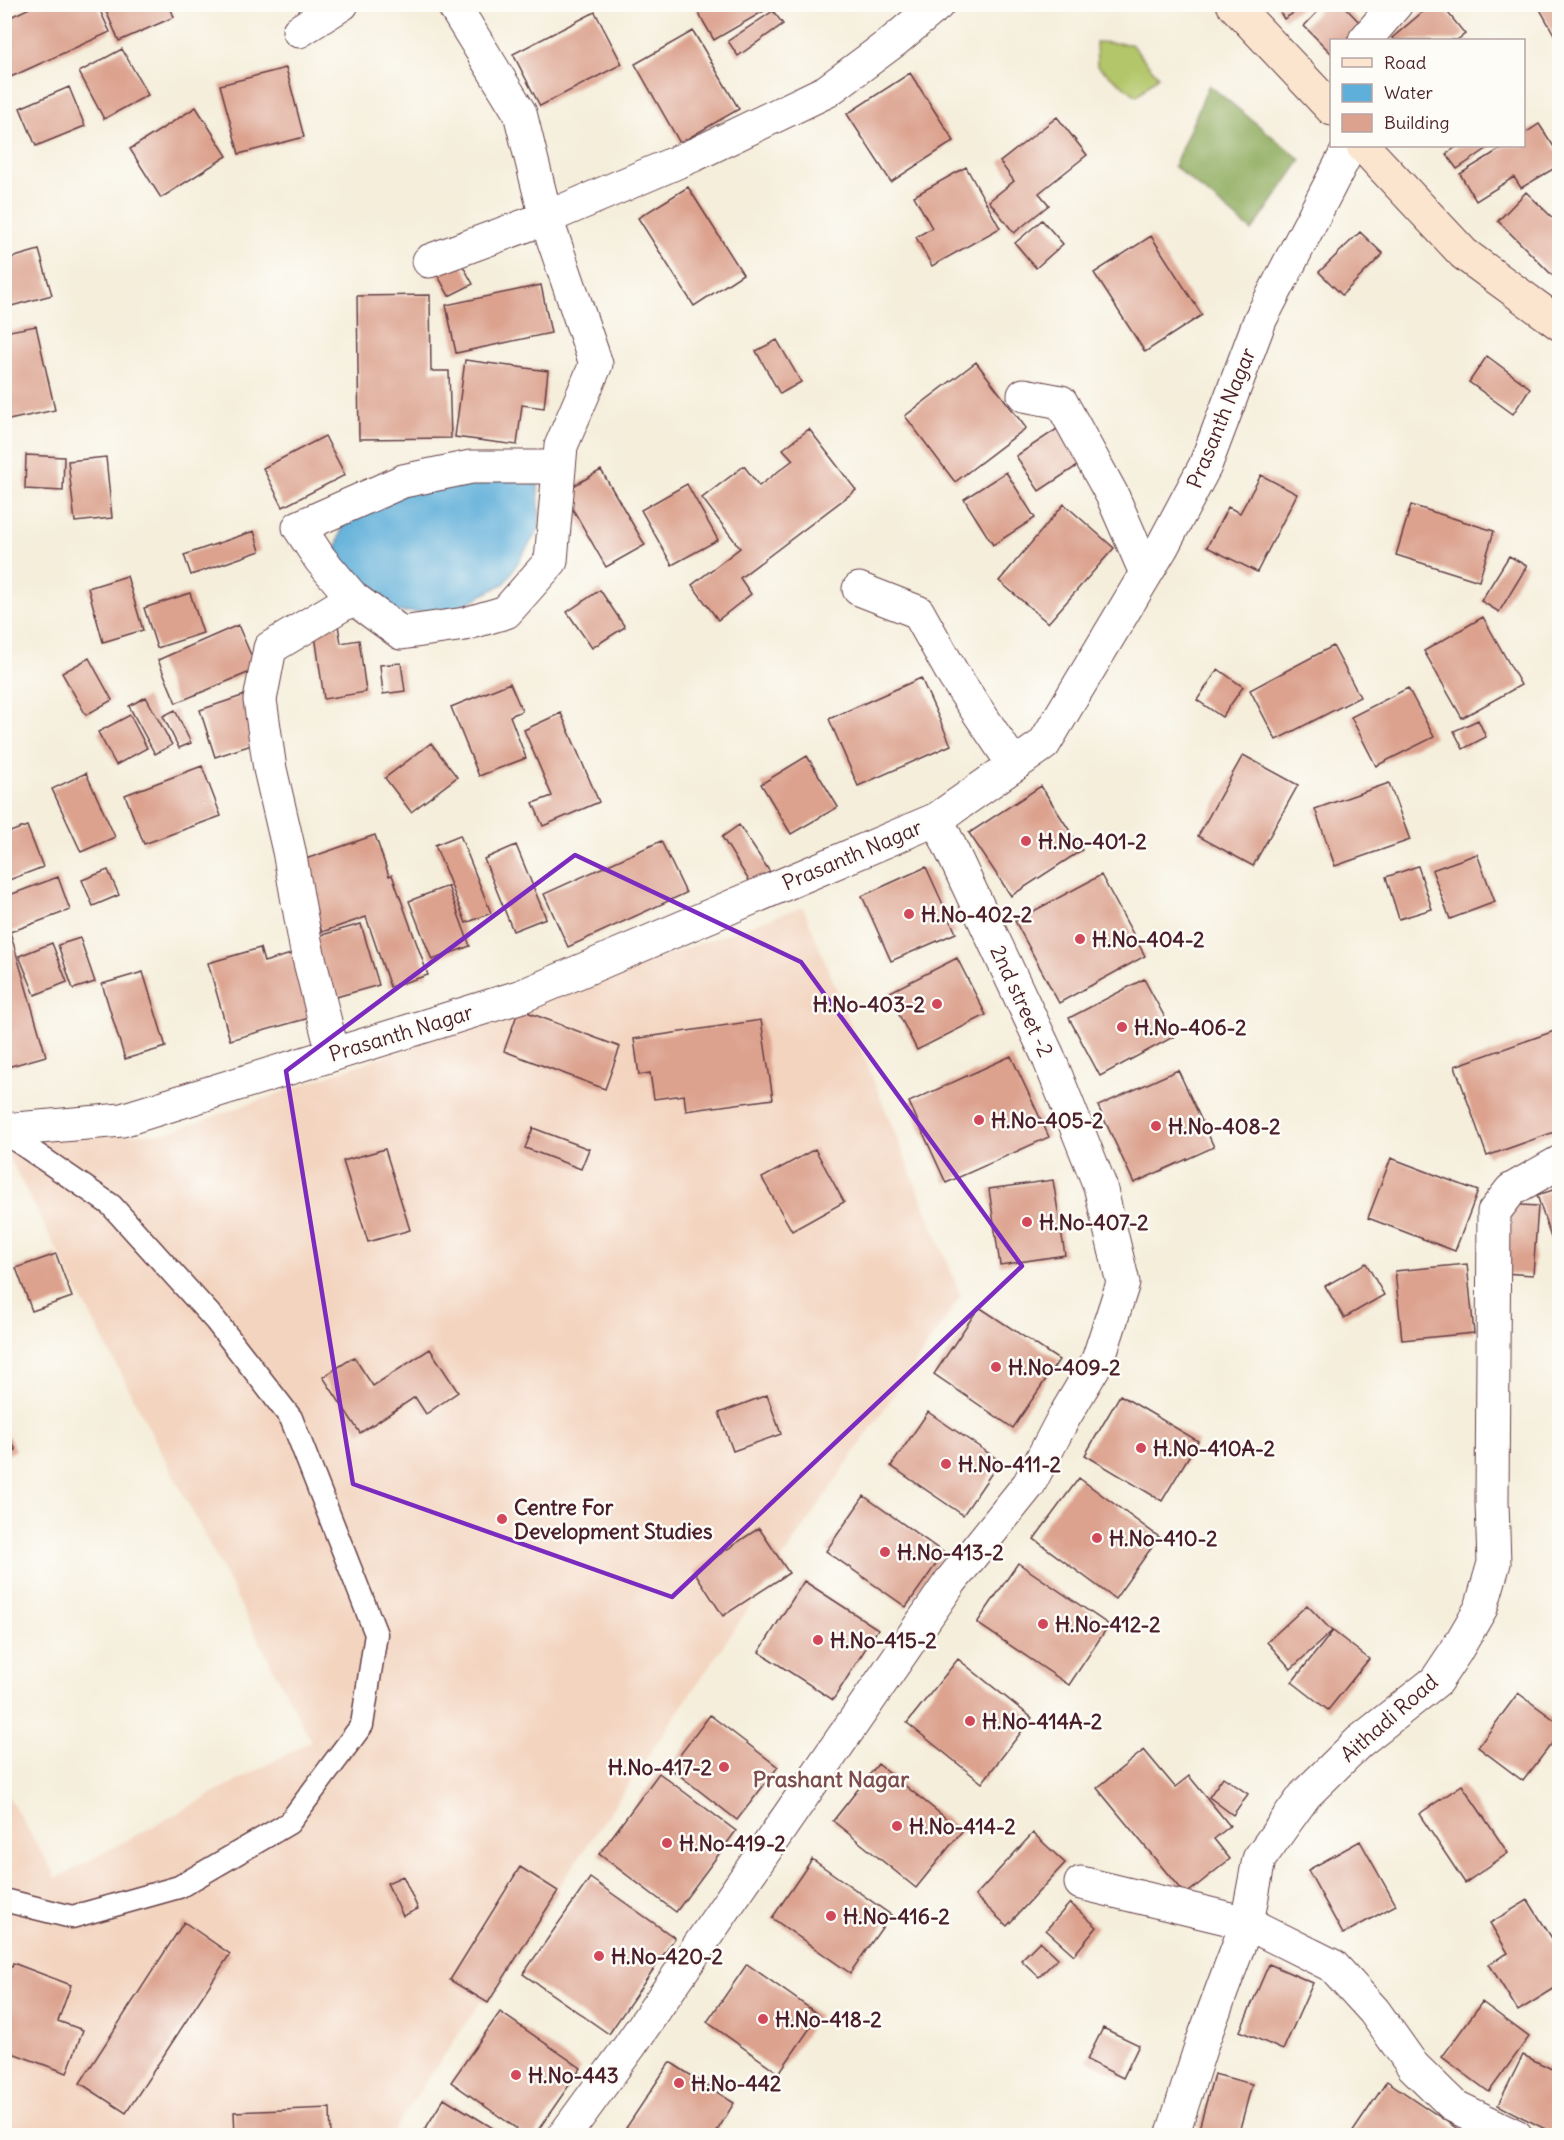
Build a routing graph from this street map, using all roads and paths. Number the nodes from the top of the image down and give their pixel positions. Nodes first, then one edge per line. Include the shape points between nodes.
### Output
1 (342, 4) edge
2 (453, 4) edge
3 (938, 4) edge
4 (1233, 4) edge
5 (1396, 4) edge
6 (299, 31) dead end
7 (1366, 39) edge
8 (1330, 105) edge
9 (1349, 147) edge
10 (1364, 147) edge
11 (546, 218) junction
12 (429, 261) dead end
13 (1560, 324) edge
14 (1024, 395) dead end
15 (559, 467) junction
16 (1146, 573) junction
17 (859, 589) dead end
18 (353, 598) junction
19 (1014, 765) junction
20 (937, 819) junction
21 (333, 1054) junction
22 (4, 1131) edge
23 (1560, 1162) edge
24 (1081, 1883) dead end
25 (4, 1900) edge
26 (1247, 1923) junction
27 (564, 2136) edge
28 (1172, 2136) edge
29 (1516, 2136) edge

1 - 6 street
2 - 11 street via 520,113
3 - 11 street via 827,91 696,154
4 - 8 main road
5 - 7 street
9 - 16 street, Prasanth Nagar via 1260,320 1205,466
10 - 13 main road via 1464,254
11 - 12 street
11 - 15 street via 596,364 561,446
14 - 16 street via 1062,402 1112,495
15 - 18 street via 551,561 506,612 465,624 400,633
15 - 18 street via 471,467 403,481 299,527
16 - 19 street, Prasanth Nagar via 1044,744
17 - 19 street via 918,612 954,676
18 - 21 street via 270,648 260,700 306,946
19 - 20 street, Prasanth Nagar
20 - 21 street, Prasanth Nagar via 522,996
20 - 27 street, 2nd street -2 via 1048,1056 1100,1186 1123,1283 1098,1359 1029,1484 951,1581
21 - 22 street, Prasanth Nagar via 122,1119
22 - 25 lane via 111,1204 215,1320 291,1418 376,1634 362,1725 289,1823 179,1887 72,1917
23 - 26 street, Aithadi Road via 1511,1190 1494,1212 1494,1563 1481,1608 1436,1681 1359,1742 1305,1795 1259,1859
24 - 26 street
26 - 28 street, Aithadi Road
26 - 29 street via 1333,1966 1374,2011 1413,2066 1454,2106

